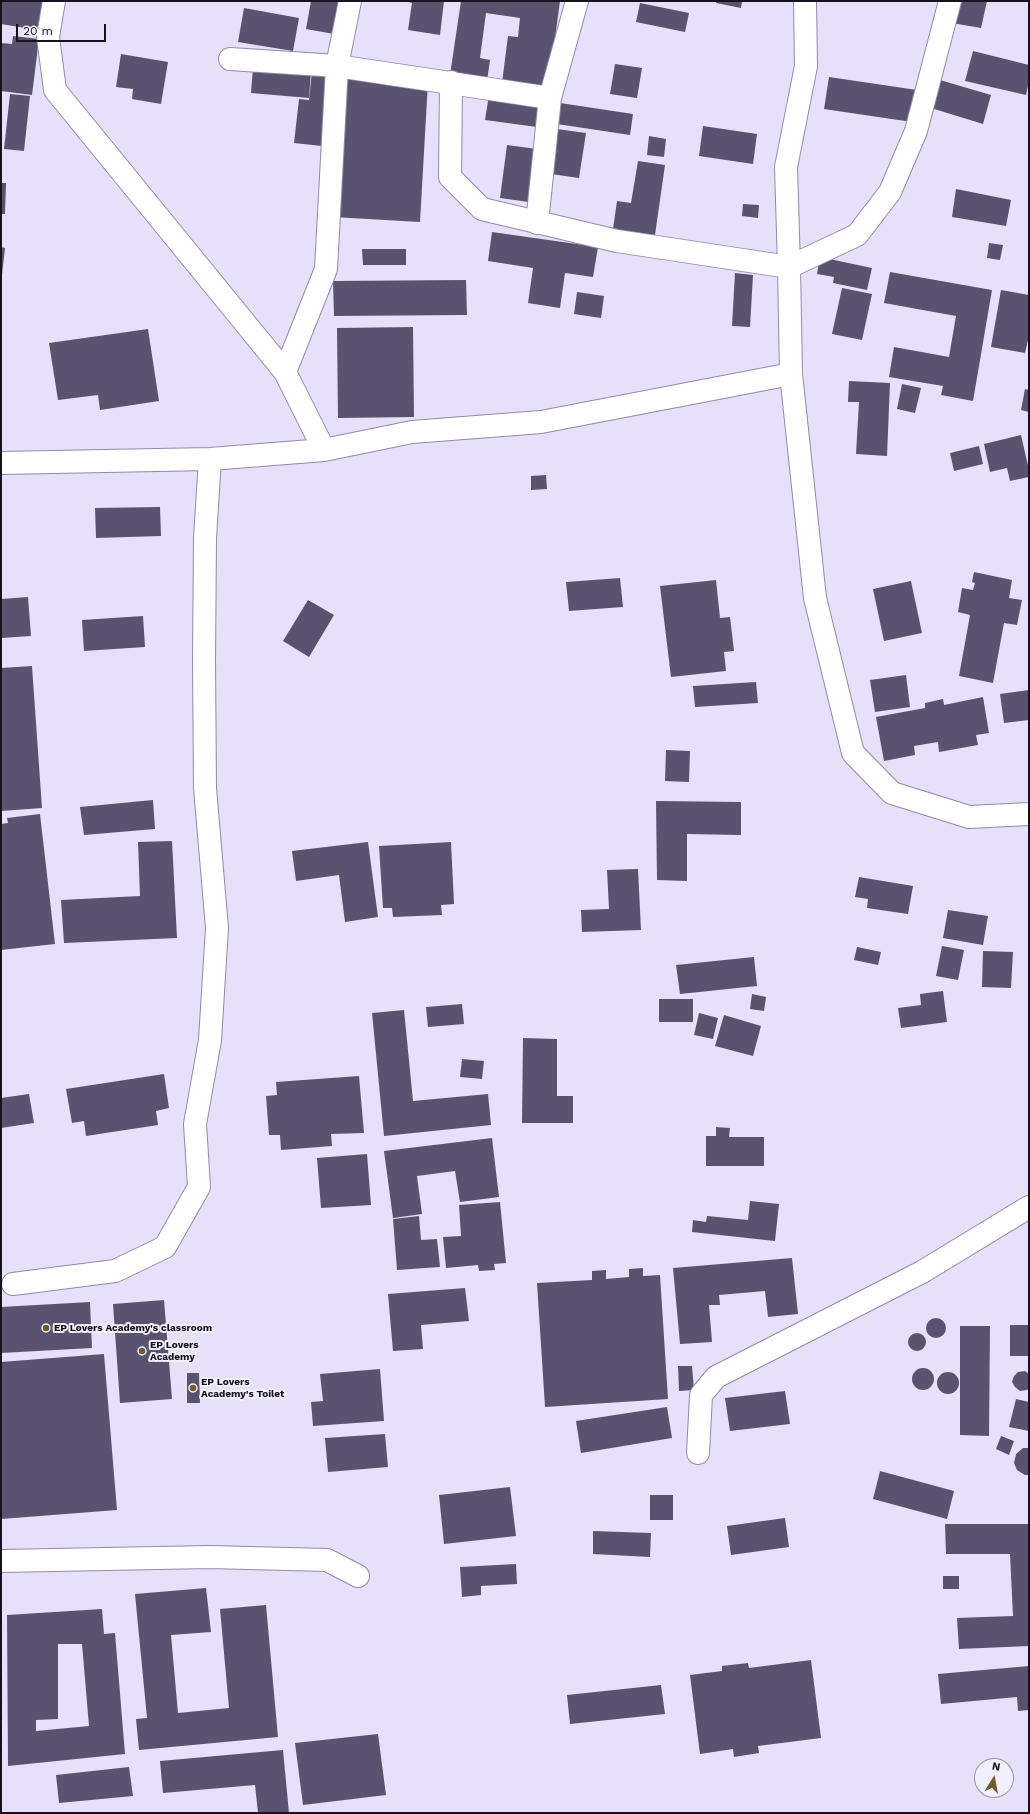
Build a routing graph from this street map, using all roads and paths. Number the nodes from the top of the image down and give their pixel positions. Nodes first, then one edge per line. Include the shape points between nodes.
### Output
1 (54, 1) edge
2 (350, 1) edge
3 (577, 1) edge
4 (804, 1) edge
5 (950, 1) edge
6 (230, 59) dead end
7 (337, 66) junction
8 (451, 82) junction
9 (550, 98) junction
10 (537, 223) junction
11 (789, 267) junction
12 (285, 372) junction
13 (791, 374) junction
14 (324, 450) junction
15 (210, 459) junction
16 (1, 463) edge
17 (1029, 814) edge
18 (1029, 1208) edge
19 (14, 1284) dead end
20 (698, 1454) dead end
21 (1, 1561) edge
22 (358, 1576) dead end

1 - 12 street via 48,37 55,90
2 - 7 street
3 - 9 street
4 - 11 street via 806,66 786,167
5 - 11 street via 916,131 890,192 857,235
6 - 7 street
7 - 8 street
7 - 12 street via 326,269
8 - 9 street
8 - 10 street via 450,177 482,209
9 - 10 street
10 - 11 street via 617,241
11 - 13 street
12 - 14 street
13 - 14 street via 542,422 412,432
13 - 17 street via 815,598 853,753 892,794 969,817
14 - 15 street
15 - 16 street
15 - 19 street via 205,538 205,788 217,928 210,1040 195,1124 199,1187 165,1247 115,1271
18 - 20 street via 922,1272 716,1377 701,1395
21 - 22 street via 210,1557 327,1560

